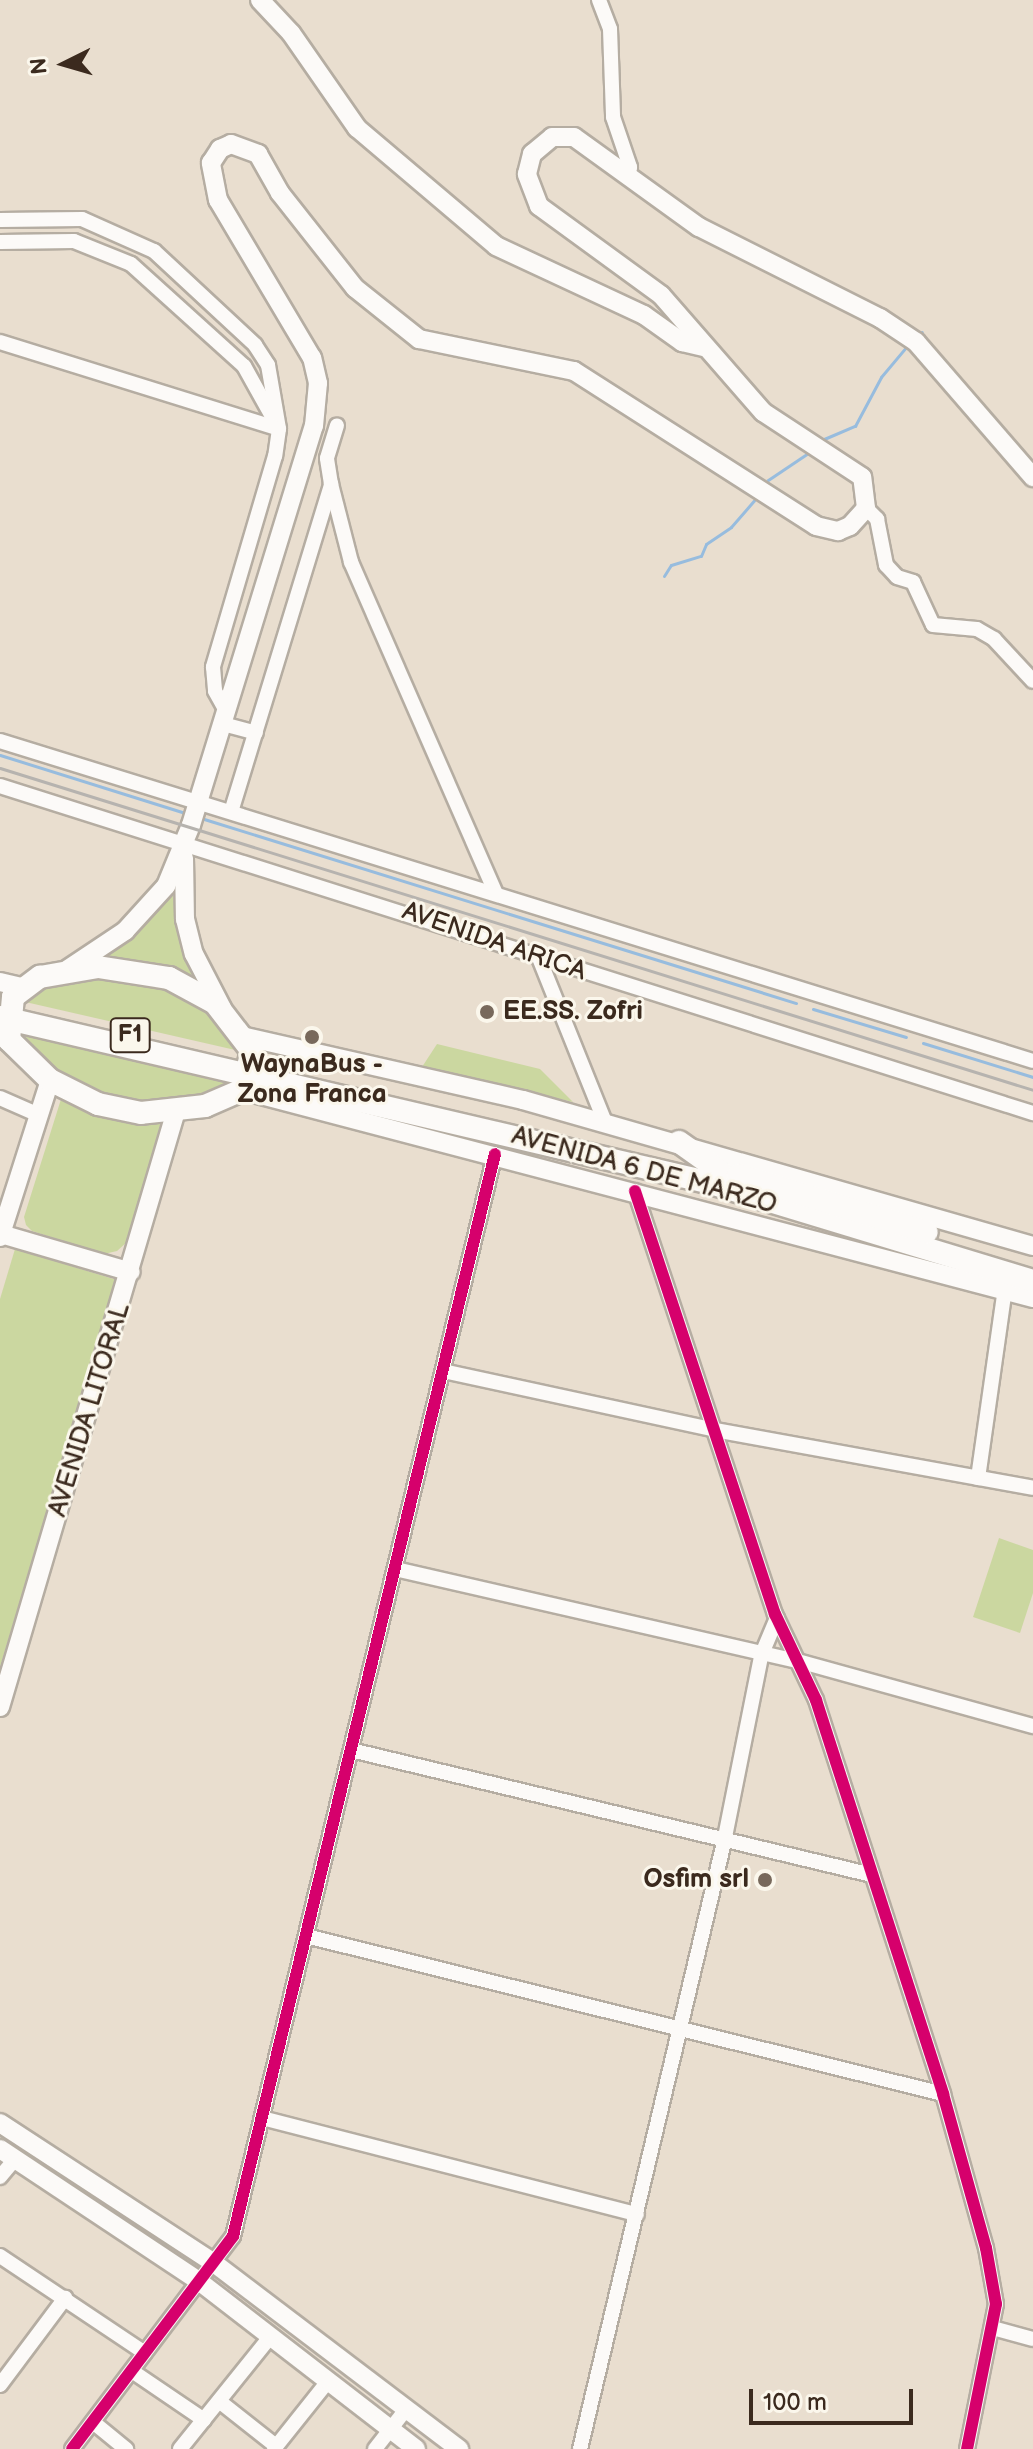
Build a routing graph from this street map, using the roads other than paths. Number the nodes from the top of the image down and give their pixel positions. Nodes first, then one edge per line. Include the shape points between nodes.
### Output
1 (260, 0) edge
2 (599, 0) edge
3 (628, 178) junction
4 (0, 220) edge
5 (0, 242) edge
6 (0, 342) edge
7 (704, 347) junction
8 (337, 426) dead end
9 (279, 429) junction
10 (1033, 477) edge
11 (331, 484) junction
12 (866, 508) junction
13 (1033, 681) edge
14 (225, 719) junction
15 (256, 733) junction
16 (0, 741) edge
17 (0, 786) edge
18 (198, 802) junction
19 (231, 812) junction
20 (185, 844) junction
21 (496, 894) junction
22 (537, 953) junction
23 (68, 969) junction
24 (222, 1009) junction
25 (6, 1012) edge
26 (246, 1037) junction
27 (1033, 1061) edge
28 (248, 1077) junction
29 (50, 1080) junction
30 (0, 1098) edge
31 (176, 1111) junction
32 (1033, 1113) edge
33 (39, 1115) junction
34 (605, 1122) junction
35 (679, 1142) junction
36 (495, 1154) junction
37 (720, 1171) junction
38 (635, 1191) junction
39 (0, 1235) edge
40 (1033, 1246) edge
41 (1033, 1265) edge
42 (131, 1272) junction
43 (1033, 1281) edge
44 (1005, 1289) junction
45 (1033, 1298) edge
46 (443, 1371) junction
47 (715, 1430) junction
48 (978, 1478) junction
49 (1033, 1488) edge
50 (395, 1569) junction
51 (777, 1618) junction
52 (761, 1656) junction
53 (798, 1661) junction
54 (0, 1707) edge
55 (1033, 1726) edge
56 (351, 1750) junction
57 (724, 1842) junction
58 (872, 1875) junction
59 (306, 1936) junction
60 (680, 2028) junction
61 (943, 2094) junction
62 (262, 2118) junction
63 (0, 2123) edge
64 (8, 2154) edge
65 (0, 2177) edge
66 (637, 2214) junction
67 (0, 2256) edge
68 (214, 2263) junction
69 (200, 2282) junction
70 (65, 2298) junction
71 (993, 2328) junction
72 (271, 2336) junction
73 (1033, 2339) edge
74 (145, 2353) junction
75 (132, 2371) junction
76 (329, 2380) junction
77 (0, 2385) edge
78 (219, 2401) junction
79 (407, 2408) junction
80 (204, 2420) junction
81 (93, 2422) junction
82 (391, 2429) junction
83 (275, 2448) edge
84 (72, 2449) edge
85 (126, 2449) edge
86 (180, 2449) edge
87 (375, 2449) edge
88 (416, 2449) edge
89 (459, 2449) edge
90 (580, 2449) edge
91 (967, 2449) edge

1 - 7 main road via 291,33 357,128 496,246 644,315 682,342
2 - 3 street via 610,29 613,117 630,167
3 - 7 main road via 574,137 543,141 528,164 533,196 550,218 661,295
3 - 10 main road via 710,233 880,318 916,342
4 - 9 street via 82,219 154,251 255,345 275,381
5 - 9 street via 74,241 151,277 244,366
6 - 9 street
7 - 12 main road via 763,412 862,477
8 - 11 street via 327,458
9 - 14 street via 213,667
11 - 15 street
11 - 21 street via 351,562
12 - 13 street via 877,519 886,565 897,577 913,582 933,625 986,634
12 - 14 main road via 850,526 827,531 574,371 419,339 355,288 303,226 258,154 231,144 211,163 218,200 302,335 318,383 308,449 240,690
14 - 15 street
14 - 18 main road
15 - 19 street
16 - 18 street, AVENIDA ARICA
17 - 20 street, AVENIDA ARICA
18 - 19 street, AVENIDA ARICA
18 - 20 main road
19 - 21 street, AVENIDA ARICA
20 - 22 street, AVENIDA ARICA
20 - 23 main road via 166,886 144,914
20 - 24 main road via 185,919 194,954
21 - 27 street, AVENIDA ARICA
22 - 32 street, AVENIDA ARICA via 584,973
22 - 34 street
23 - 24 highway via 148,972 196,991
23 - 25 highway
24 - 26 highway
25 - 28 highway, AVENIDA 6 DE MARZO / F1
25 - 29 highway
26 - 28 highway
26 - 34 main road, AVENIDA 6 DE MARZO
28 - 31 highway
28 - 36 main road, AVENIDA 6 DE MARZO
28 - 37 highway, AVENIDA 6 DE MARZO / F1
28 - 43 highway, AVENIDA 6 DE MARZO / F1 via 707,1182
29 - 31 highway via 98,1104 141,1113
29 - 33 main road
30 - 33 street
31 - 42 main road, AVENIDA LITORAL
33 - 39 main road
34 - 35 main road, AVENIDA 6 DE MARZO
35 - 37 highway
35 - 40 main road, AVENIDA 6 DE MARZO
36 - 38 main road, AVENIDA 6 DE MARZO
36 - 46 street
37 - 41 highway, AVENIDA 6 DE MARZO / F1
38 - 44 main road, AVENIDA 6 DE MARZO
38 - 47 street
39 - 42 main road
42 - 54 main road, AVENIDA LITORAL
44 - 45 main road, AVENIDA 6 DE MARZO
44 - 48 street
46 - 47 street
46 - 50 street
47 - 48 street
47 - 51 street
48 - 49 street
50 - 52 street
50 - 56 street
51 - 52 street
51 - 53 street
52 - 53 street
52 - 57 street
53 - 55 street
53 - 58 street via 816,1700
56 - 57 street
56 - 59 street
57 - 58 street
57 - 60 street
58 - 61 street
59 - 60 street
59 - 62 street
60 - 61 street
60 - 66 street
61 - 71 street via 993,2276
62 - 66 street
62 - 68 street via 233,2236
63 - 68 main road
64 - 65 street
64 - 69 main road
66 - 90 street
67 - 70 street
68 - 69 street
68 - 79 main road
69 - 72 main road
69 - 74 street
70 - 74 street
70 - 77 street
71 - 73 street
71 - 91 street
72 - 76 main road
72 - 78 street
74 - 75 street
75 - 80 street
75 - 81 street
76 - 82 main road
76 - 83 street
78 - 80 street
78 - 83 street
79 - 82 street
79 - 89 main road
80 - 86 street
81 - 84 street
81 - 85 street
82 - 87 street
82 - 88 main road

